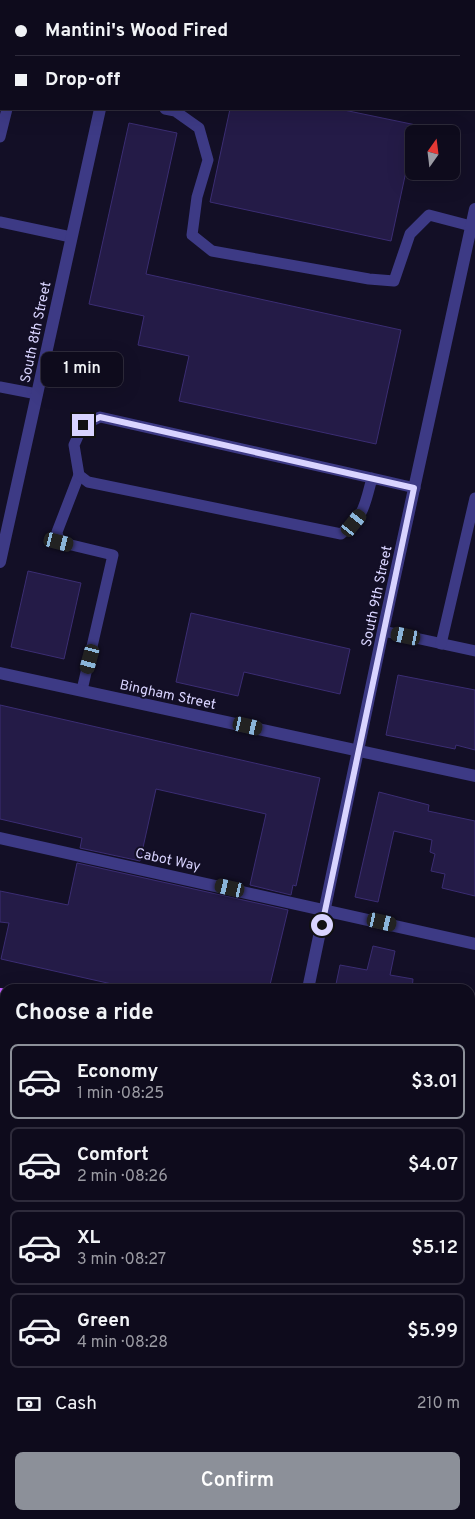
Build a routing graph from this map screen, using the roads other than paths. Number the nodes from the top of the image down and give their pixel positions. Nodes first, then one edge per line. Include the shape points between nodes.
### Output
1 (7, 110) edge
2 (100, 110) edge
3 (170, 110) edge
4 (0, 137) edge
5 (475, 209) edge
6 (0, 222) edge
7 (471, 226) junction
8 (71, 237) junction
9 (470, 253) edge
10 (0, 386) edge
11 (37, 394) junction
12 (79, 475) junction
13 (372, 478) junction
14 (414, 488) junction
15 (475, 498) edge
16 (1, 553) edge
17 (384, 631) junction
18 (441, 644) junction
19 (475, 651) edge
20 (0, 673) edge
21 (82, 690) junction
22 (358, 751) junction
23 (475, 776) edge
24 (0, 838) edge
25 (325, 909) junction
26 (475, 944) edge
27 (309, 984) edge

1 - 4 lane
2 - 8 street, South 8th Street
3 - 7 lane via 199,128 208,160 197,196 192,235 212,251 394,281 410,234 429,215
5 - 7 street, South 9th Street
6 - 8 lane
7 - 9 street, South 9th Street
8 - 11 street, South 8th Street
9 - 14 street, South 9th Street
10 - 11 lane
11 - 16 street, South 8th Street
12 - 13 lane via 88,482 341,534 363,512
12 - 13 lane via 74,445 83,425 100,417
12 - 21 lane via 57,532 59,542 113,555
13 - 14 lane
14 - 17 street, South 9th Street
15 - 18 lane
17 - 18 lane
17 - 22 street, South 9th Street
18 - 19 lane
20 - 21 street, Bingham Street
21 - 22 street, Bingham Street
22 - 23 street, Bingham Street
22 - 25 street, South 9th Street
24 - 25 street, Cabot Way
25 - 26 street, Cabot Way
25 - 27 street, South 9th Street

